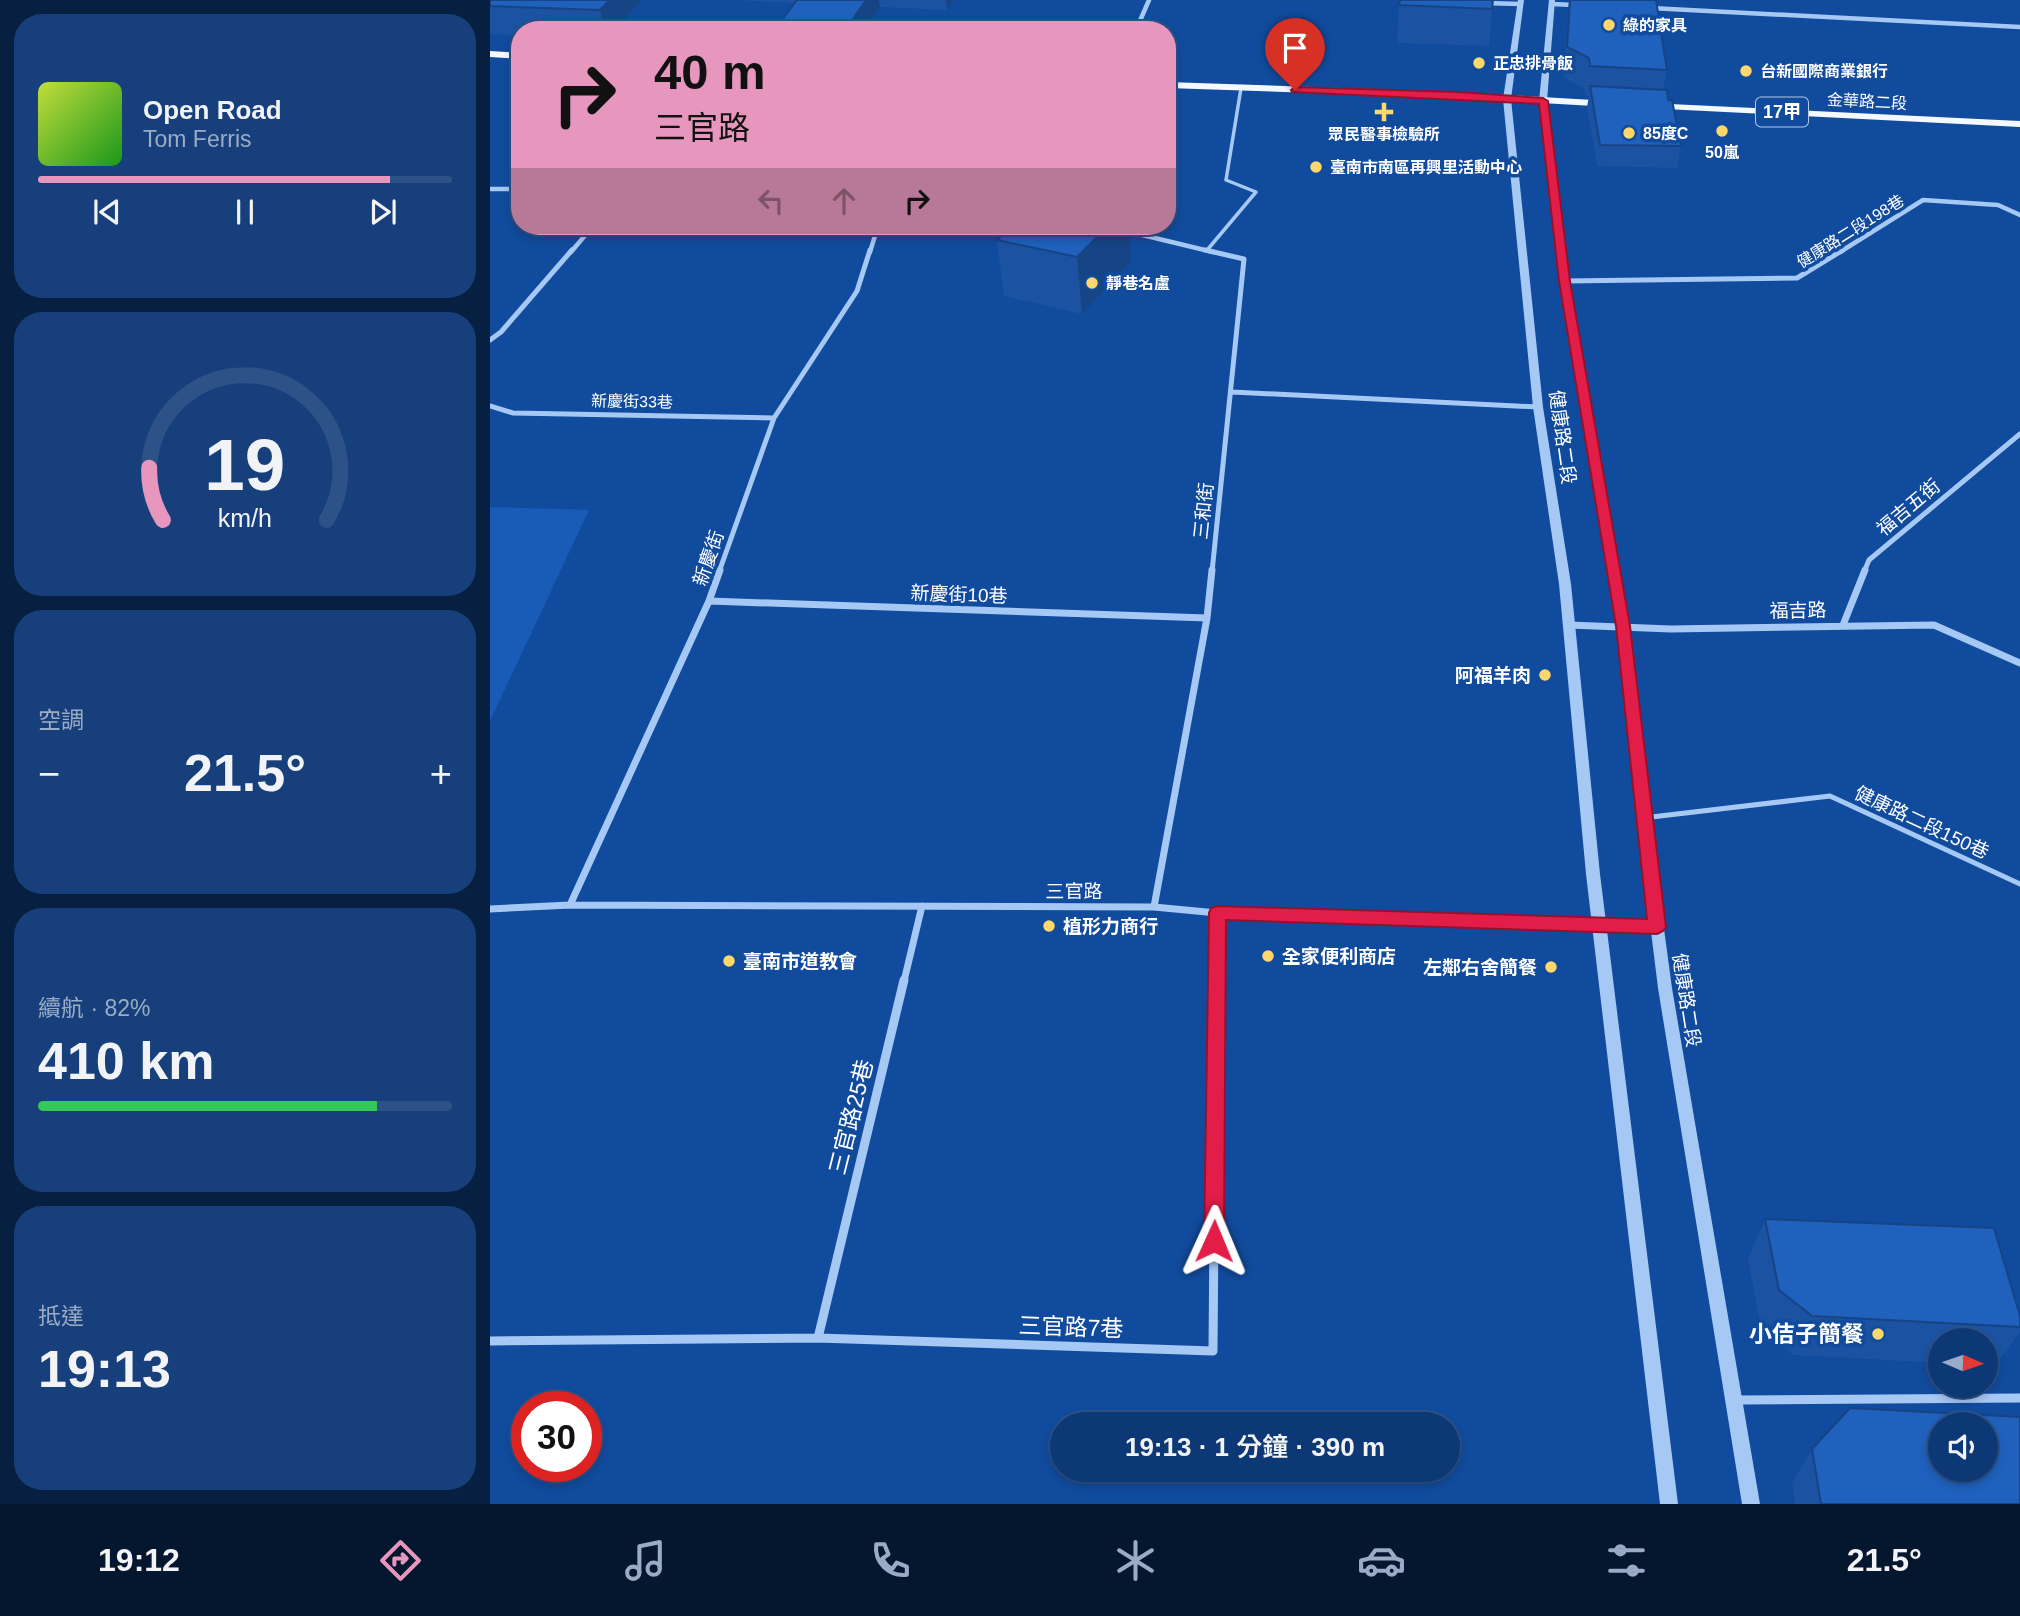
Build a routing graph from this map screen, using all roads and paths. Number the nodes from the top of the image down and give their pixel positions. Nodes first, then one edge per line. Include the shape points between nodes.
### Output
1 (1149, 0) edge
2 (1479, 2) edge
3 (1521, 2) edge
4 (1552, 2) edge
5 (1579, 5) edge
6 (1648, 8) edge
7 (1140, 21) edge
8 (2020, 27) edge
9 (490, 54) edge
10 (511, 55) edge
11 (1176, 85) edge
12 (1241, 88) junction
13 (1507, 99) junction
14 (1543, 101) junction
15 (1625, 105) edge
16 (1639, 106) edge
17 (2020, 124) edge
18 (490, 189) edge
19 (511, 189) edge
20 (2020, 215) edge
21 (585, 235) edge
22 (875, 235) edge
23 (1146, 235) edge
24 (1209, 249) junction
25 (1564, 281) junction
26 (490, 340) edge
27 (1232, 392) junction
28 (490, 406) edge
29 (1538, 407) junction
30 (774, 418) junction
31 (2020, 434) edge
32 (709, 601) junction
33 (1207, 618) junction
34 (1569, 625) junction
35 (1843, 625) junction
36 (1623, 626) junction
37 (2020, 663) edge
38 (1643, 818) junction
39 (2020, 884) edge
40 (570, 905) junction
41 (922, 906) junction
42 (1154, 907) junction
43 (490, 909) edge
44 (1217, 913) junction
45 (1600, 924) junction
46 (1657, 927) junction
47 (818, 1338) junction
48 (490, 1341) edge
49 (2020, 1398) edge
50 (1735, 1400) junction
51 (1669, 1504) edge
52 (1751, 1504) edge

1 - 7 street
2 - 3 street
3 - 13 street, 健康路二段
4 - 5 street
4 - 14 street, 健康路二段
6 - 8 street
9 - 10 main road
11 - 12 main road
12 - 13 main road
12 - 24 lane via 1226,180 1256,191
13 - 14 main road
13 - 29 street, 健康路二段
14 - 15 main road
14 - 25 street, 健康路二段
16 - 17 main road, 金華路二段 / 17甲
18 - 19 street
20 - 25 street, 健康路二段198巷 via 1979,202 1923,200 1797,278
21 - 26 street
22 - 30 street, 新慶街 via 857,291
23 - 24 street, 三和街
24 - 27 street, 三和街 via 1244,259
25 - 36 street, 健康路二段
27 - 29 street
27 - 33 street, 三和街
28 - 30 street, 新慶街33巷 via 513,413
29 - 34 street, 健康路二段
30 - 32 street, 新慶街
31 - 35 street, 福吉五街 via 1869,560
32 - 33 street, 新慶街10巷
32 - 40 street, 新慶街
33 - 42 street, 三和街
34 - 36 street, 福吉路
34 - 45 street, 健康路二段
35 - 36 street, 福吉路
35 - 37 street, 福吉路 via 1934,625
36 - 38 street, 健康路二段
38 - 39 lane, 健康路二段150巷 via 1830,796
38 - 46 street, 健康路二段
40 - 41 street, 三官路
40 - 43 street, 三官路
41 - 42 street, 三官路
41 - 47 street, 三官路25巷
42 - 44 street, 三官路
44 - 45 street, 三官路
44 - 47 street, 三官路7巷 via 1213,1351
45 - 46 street, 三官路
45 - 51 street, 健康路二段
46 - 50 street, 健康路二段
47 - 48 street, 三官路7巷
49 - 50 street
50 - 52 street, 健康路二段

